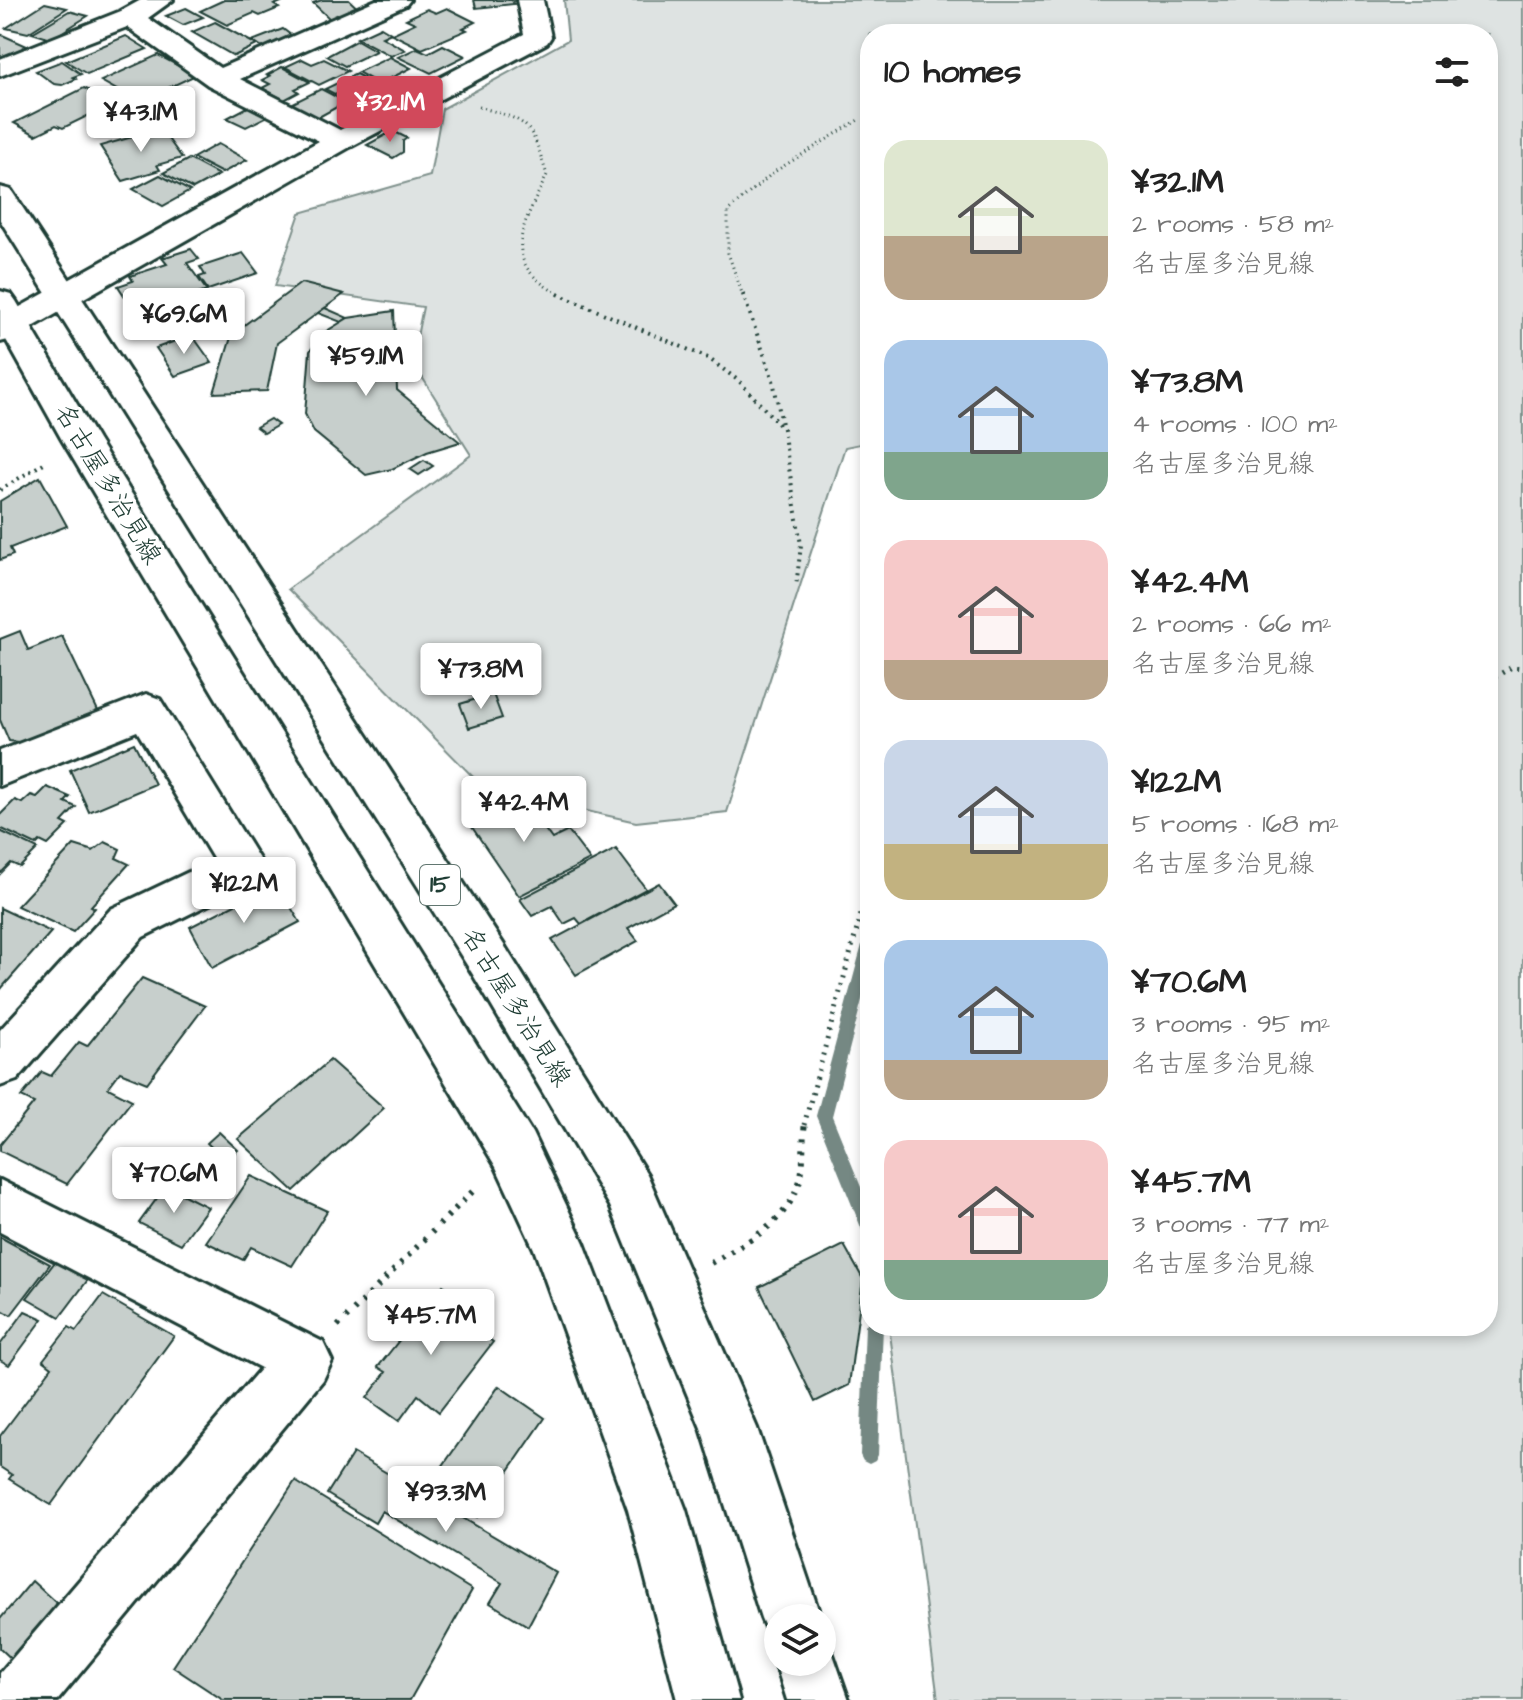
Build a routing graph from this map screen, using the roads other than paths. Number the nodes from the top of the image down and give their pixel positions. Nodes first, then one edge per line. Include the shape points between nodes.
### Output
1 (160, 0) edge
2 (397, 0) edge
3 (530, 0) edge
4 (130, 17) junction
5 (0, 68) edge
6 (218, 79) junction
7 (340, 141) junction
8 (0, 196) edge
9 (66, 297) junction
10 (5, 319) edge
11 (0, 769) edge
12 (0, 1064) edge
13 (0, 1205) edge
14 (786, 1604) edge
15 (810, 1676) edge
16 (18, 1700) edge
17 (708, 1700) edge
18 (818, 1700) edge

1 - 4 main road
2 - 6 main road
3 - 7 main road via 538,37
4 - 5 main road
4 - 6 main road
6 - 7 main road
7 - 9 main road
8 - 9 main road, 名古屋多治見線 / 15
9 - 10 main road
9 - 14 main road, 名古屋多治見線 / 15 via 629,1191 729,1428
10 - 17 main road, 名古屋多治見線 via 514,1150 558,1243 657,1510
11 - 12 main road via 146,710 242,867 127,923
13 - 16 main road via 304,1361
15 - 18 main road

